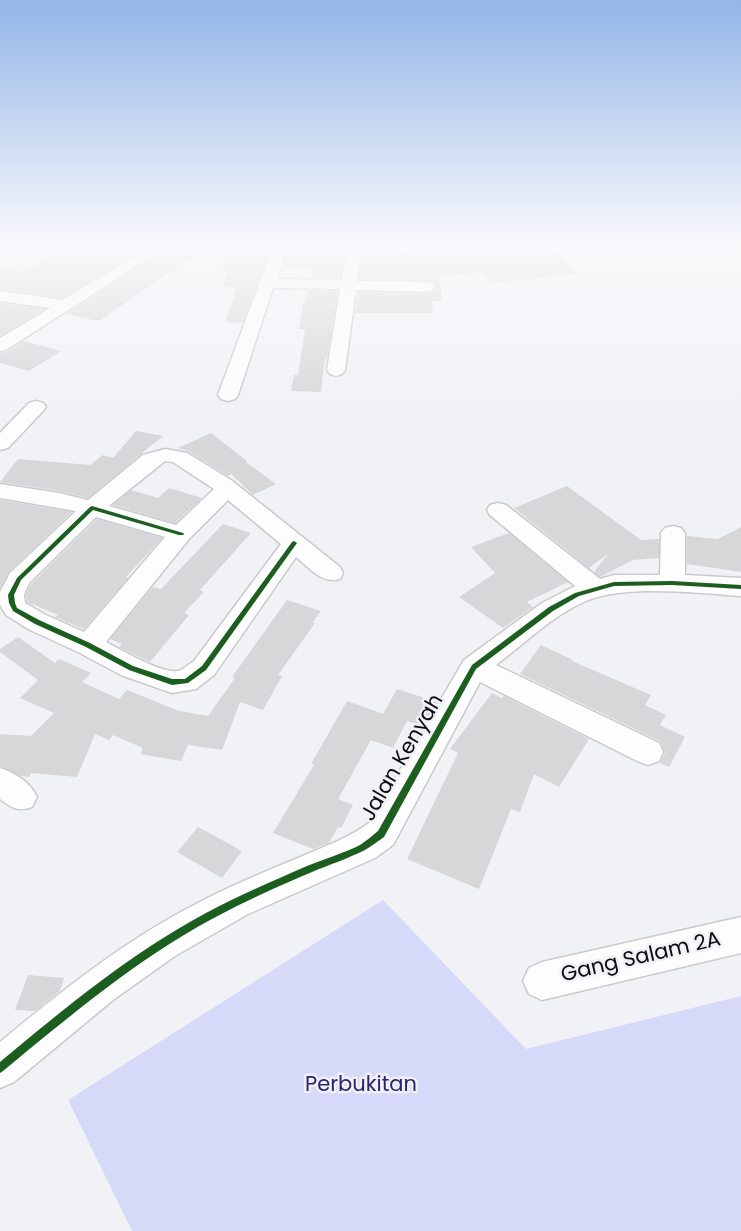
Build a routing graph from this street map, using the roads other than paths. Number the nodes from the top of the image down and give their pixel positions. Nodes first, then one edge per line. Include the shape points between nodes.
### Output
1 (44, 301) edge
2 (69, 301) edge
3 (261, 301) edge
4 (346, 301) edge
5 (65, 304) junction
6 (0, 346) edge
7 (336, 370) dead end
8 (228, 394) dead end
9 (36, 407) dead end
10 (5, 444) edge
11 (226, 489) junction
12 (0, 491) edge
13 (92, 508) junction
14 (498, 510) dead end
15 (673, 533) dead end
16 (181, 534) junction
17 (294, 543) junction
18 (331, 573) dead end
19 (672, 583) junction
20 (741, 587) edge
21 (594, 588) junction
22 (88, 644) junction
23 (474, 667) junction
24 (648, 752) dead end
25 (741, 935) edge
26 (542, 981) dead end
27 (0, 1068) edge

1 - 5 street
2 - 5 street
3 - 8 street
4 - 7 street
5 - 6 street
9 - 10 street
11 - 13 street via 180,457 162,455 151,460
11 - 16 street
11 - 17 street
12 - 13 street
13 - 16 street
13 - 22 street via 19,579 11,595 16,609 37,622
14 - 21 street
15 - 19 street
16 - 22 street
17 - 18 street
17 - 22 street via 204,668 186,680 172,682 131,668
19 - 20 street, Jalan Kenyah
19 - 21 street, Jalan Kenyah via 614,584
21 - 23 street, Jalan Kenyah via 561,602
23 - 24 street
23 - 27 street, Jalan Kenyah via 381,834 363,847 237,901 163,942 122,970
25 - 26 street, Gang Salam 2A

